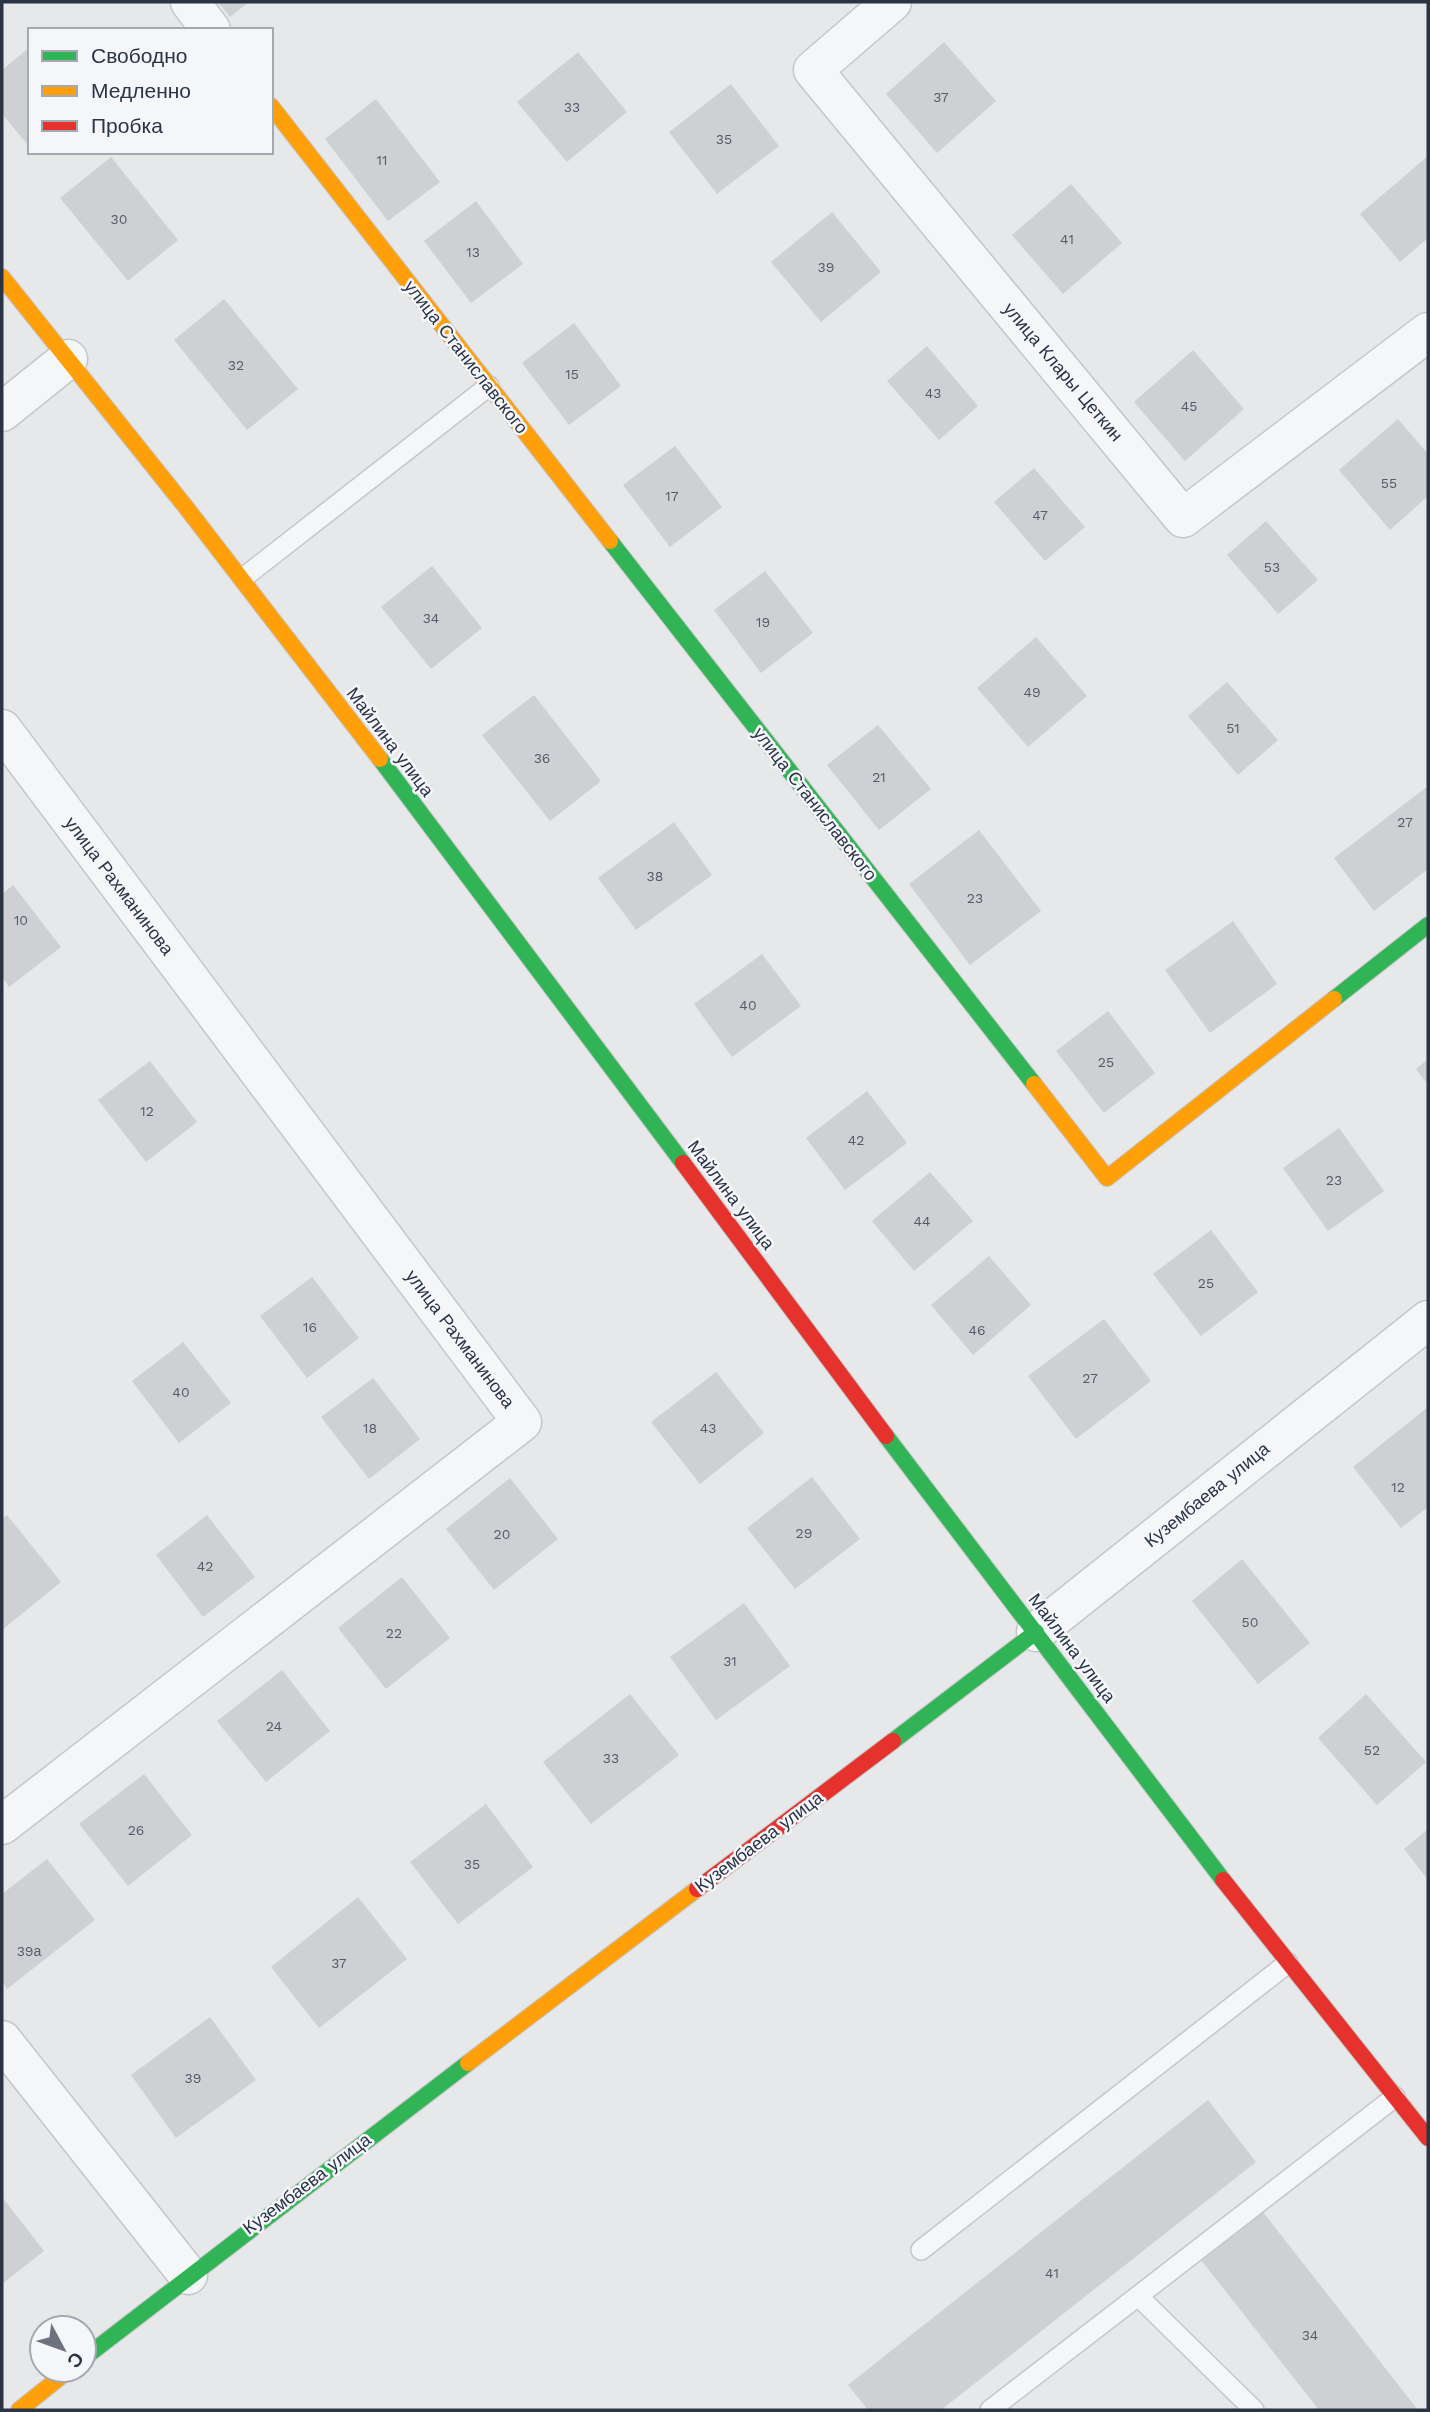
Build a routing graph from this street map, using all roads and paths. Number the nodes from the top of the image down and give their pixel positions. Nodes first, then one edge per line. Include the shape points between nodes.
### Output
1 (190, 2) edge
2 (892, 2) edge
3 (210, 28) edge
4 (273, 109) edge
5 (2, 277) edge
6 (1428, 332) edge
7 (68, 359) junction
8 (489, 386) junction
9 (2, 412) edge
10 (243, 578) junction
11 (2, 729) edge
12 (1428, 925) edge
13 (1428, 1320) edge
14 (1036, 1632) junction
15 (2, 1825) edge
16 (1288, 1963) junction
17 (2, 2040) edge
18 (1395, 2097) junction
19 (1428, 2137) edge
20 (921, 2250) dead end
21 (188, 2275) junction
22 (1138, 2296) junction
23 (98, 2347) edge
24 (52, 2384) edge
25 (19, 2410) edge
26 (990, 2410) edge
27 (1254, 2410) edge

1 - 3 street
2 - 6 street, улица Клары Цеткин via 813,70 1182,518
4 - 8 street, улица Станиславского
5 - 7 street, Майлина улица
7 - 9 street
7 - 10 street, Майлина улица
8 - 10 lane
8 - 12 street, улица Станиславского via 1107,1178
10 - 14 street, Майлина улица
11 - 15 street, улица Рахманинова via 522,1422
13 - 14 street, Кузембаева улица
14 - 16 street, Майлина улица
14 - 21 street, Кузембаева улица
16 - 18 street, Майлина улица
16 - 20 lane
17 - 21 street
18 - 19 street, Майлина улица
18 - 22 lane
21 - 23 street, Кузембаева улица
22 - 26 lane
22 - 27 lane
24 - 25 street

